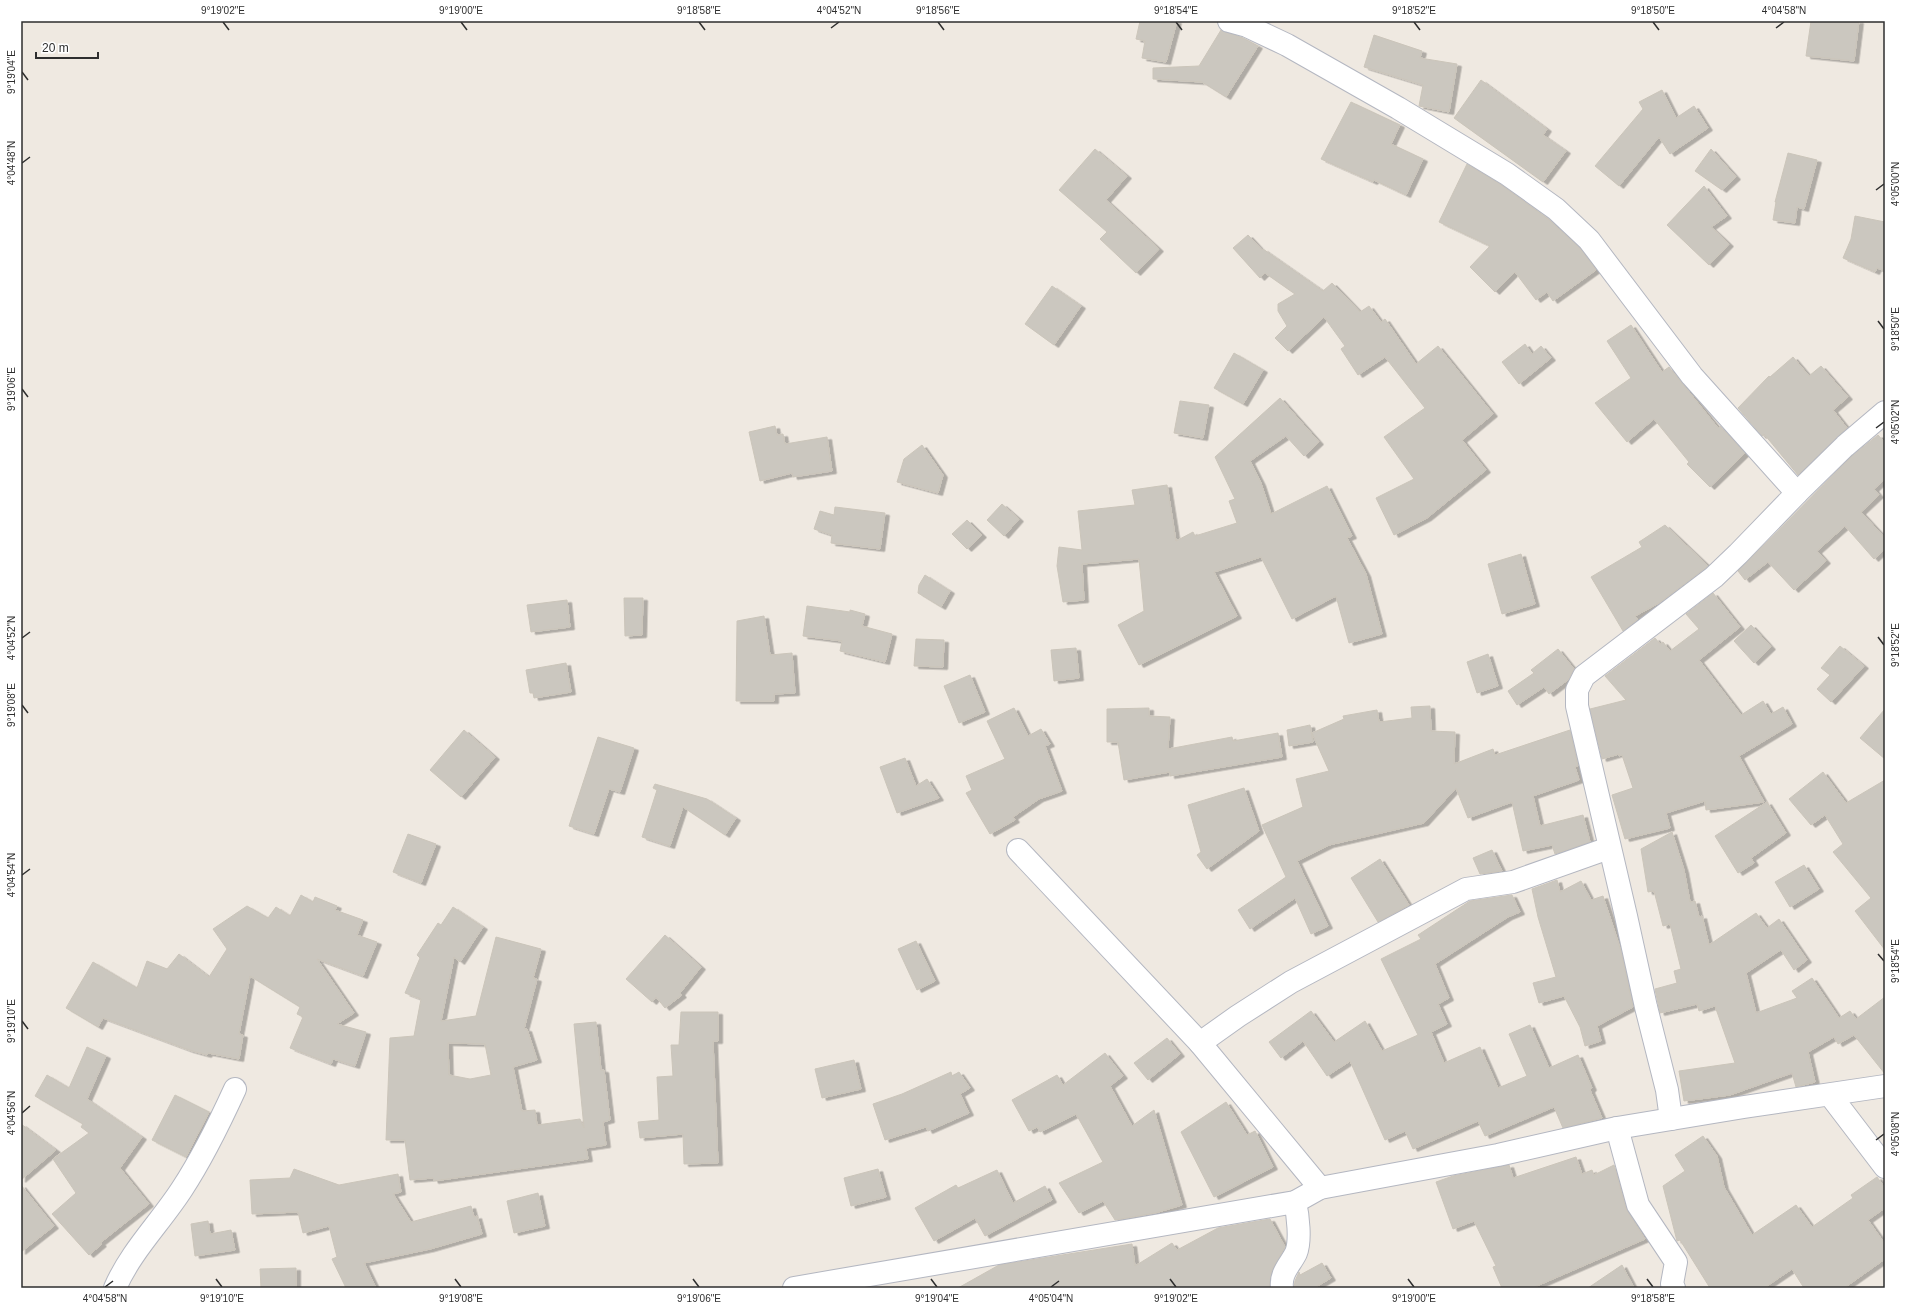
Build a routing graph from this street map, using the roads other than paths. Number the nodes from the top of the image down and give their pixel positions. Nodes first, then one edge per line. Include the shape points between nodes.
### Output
1 (1229, 21) edge
2 (1885, 412) edge
3 (1797, 493) junction
4 (1610, 848) junction
5 (1018, 850) dead end
6 (1200, 1043) junction
7 (1885, 1086) edge
8 (235, 1089) dead end
9 (1830, 1095) junction
10 (1671, 1119) junction
11 (1617, 1128) junction
12 (1885, 1167) edge
13 (1320, 1188) junction
14 (1295, 1202) junction
15 (1671, 1287) edge
16 (115, 1288) edge
17 (794, 1288) edge
18 (1282, 1288) edge

1 - 3 street via 1247,26 1287,45 1398,108 1507,174 1556,209 1589,240 1692,376
2 - 3 street via 1845,446
3 - 4 street via 1714,577 1584,676 1577,690 1577,706
4 - 6 street via 1513,882 1466,889 1291,982
4 - 10 street via 1646,1007 1668,1090
5 - 6 street
6 - 13 street
7 - 9 street
8 - 16 street via 207,1150 182,1190 124,1267
9 - 10 street
9 - 12 street
10 - 11 street
11 - 13 street via 1498,1155
11 - 15 street via 1638,1205 1676,1262
13 - 14 street
14 - 17 street
14 - 18 street via 1298,1231 1296,1252 1284,1273

